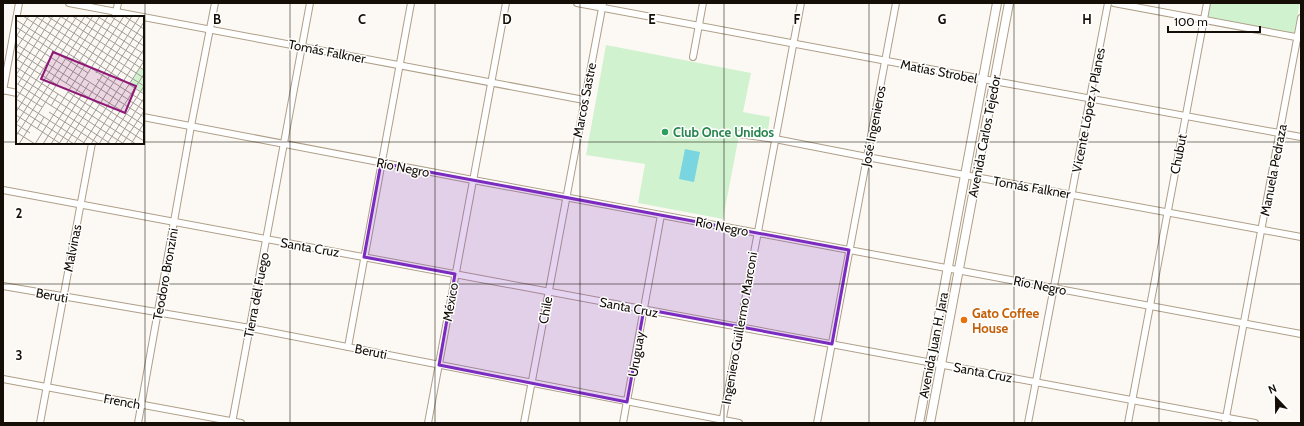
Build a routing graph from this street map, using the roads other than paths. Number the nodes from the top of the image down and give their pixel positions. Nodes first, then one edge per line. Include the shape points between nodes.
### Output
1 (19, 3) edge
2 (69, 3) edge
3 (118, 3) edge
4 (215, 3) edge
5 (310, 3) edge
6 (411, 3) edge
7 (506, 3) edge
8 (577, 3) edge
9 (703, 3) edge
10 (801, 3) edge
11 (896, 3) edge
12 (997, 3) edge
13 (1009, 3) edge
14 (1108, 3) edge
15 (1114, 3) edge
16 (1207, 3) edge
17 (602, 5) edge
18 (116, 14) edge
19 (17, 16) edge
20 (129, 16) edge
21 (144, 18) edge
22 (1301, 18) edge
23 (16, 20) edge
24 (1203, 20) junction
25 (699, 26) junction
26 (210, 29) junction
27 (1299, 38) edge
28 (793, 44) junction
29 (302, 47) junction
30 (693, 57) dead end
31 (885, 61) junction
32 (399, 65) junction
33 (983, 79) junction
34 (994, 81) junction
35 (491, 82) junction
36 (3, 91) edge
37 (16, 93) edge
38 (1090, 98) junction
39 (584, 100) junction
40 (1186, 116) junction
41 (144, 117) edge
42 (191, 126) junction
43 (1279, 133) junction
44 (739, 134) dead end
45 (1301, 137) edge
46 (775, 138) junction
47 (92, 144) edge
48 (284, 144) junction
49 (868, 157) junction
50 (381, 163) junction
51 (965, 175) junction
52 (976, 177) junction
53 (473, 180) junction
54 (3, 190) edge
55 (1072, 195) junction
56 (566, 197) junction
57 (80, 204) junction
58 (1168, 212) junction
59 (661, 215) junction
60 (175, 222) junction
61 (1262, 230) junction
62 (757, 233) junction
63 (1301, 237) edge
64 (267, 240) junction
65 (849, 250) junction
66 (364, 257) junction
67 (948, 267) junction
68 (959, 269) junction
69 (455, 274) junction
70 (3, 286) edge
71 (1053, 288) junction
72 (549, 292) junction
73 (63, 297) junction
74 (1150, 306) junction
75 (644, 309) junction
76 (158, 311) junction
77 (1244, 323) junction
78 (740, 327) junction
79 (250, 328) junction
80 (1301, 334) edge
81 (832, 344) junction
82 (348, 347) junction
83 (930, 363) junction
84 (439, 364) junction
85 (941, 365) junction
86 (3, 379) edge
87 (1035, 382) junction
88 (532, 383) junction
89 (46, 387) junction
90 (1132, 400) junction
91 (627, 402) junction
92 (142, 405) junction
93 (1226, 420) edge
94 (722, 421) edge
95 (232, 422) edge
96 (40, 423) edge
97 (138, 423) edge
98 (241, 423) edge
99 (428, 423) edge
100 (524, 423) edge
101 (623, 423) edge
102 (739, 423) edge
103 (817, 423) edge
104 (919, 423) edge
105 (930, 423) edge
106 (1028, 423) edge
107 (1128, 423) edge
108 (1255, 423) edge

1 - 19 street
2 - 18 street, Tomás Falkner
3 - 18 street
4 - 26 street, Teodoro Bronzini
5 - 29 street, Tierra del Fuego
6 - 32 street
7 - 35 street, México
8 - 17 street, Matías Strobel
9 - 25 street
10 - 28 street, Ingeniero Guillermo Marconi
11 - 31 street, José Ingenieros
12 - 33 main road, Avenida Carlos Tejedor
13 - 34 main road, Avenida Carlos Tejedor
14 - 38 street, Vicente López y Planes
15 - 24 street
16 - 24 street, Chubut
17 - 25 street, Matías Strobel
17 - 39 street, Marcos Sastre
18 - 20 street, Tomás Falkner
21 - 26 street, Tomás Falkner
22 - 27 street, Manuela Pedraza
23 - 36 street
24 - 27 street
24 - 40 street, Chubut
25 - 28 street, Matías Strobel
25 - 30 street
26 - 29 street, Tomás Falkner
26 - 42 street, Teodoro Bronzini
27 - 43 street, Manuela Pedraza
28 - 31 street, Matías Strobel
28 - 46 street, Ingeniero Guillermo Marconi
29 - 32 street, Tomás Falkner
29 - 48 street, Tierra del Fuego
31 - 33 street, Matías Strobel
31 - 49 street, José Ingenieros
32 - 35 street, Tomás Falkner
32 - 50 street
33 - 34 street, Matías Strobel
33 - 51 main road, Avenida Carlos Tejedor
34 - 38 street, Matías Strobel
34 - 52 main road, Avenida Carlos Tejedor
35 - 39 street, Tomás Falkner
35 - 53 street, México
36 - 37 street
38 - 40 street, Matías Strobel
38 - 55 street, Vicente López y Planes
39 - 56 street, Marcos Sastre
40 - 43 street, Matías Strobel
40 - 58 street, Chubut
41 - 42 street, Río Negro
42 - 48 street, Río Negro
42 - 60 street, Teodoro Bronzini
43 - 45 street, Matías Strobel
43 - 61 street, Manuela Pedraza
44 - 46 street, Tomás Falkner
46 - 49 street, Tomás Falkner
46 - 62 street, Ingeniero Guillermo Marconi
47 - 57 street, Malvinas
48 - 50 street, Río Negro
48 - 64 street, Tierra del Fuego
49 - 51 street, Tomás Falkner
49 - 65 street, José Ingenieros
50 - 53 street, Río Negro
50 - 66 street
51 - 52 street, Tomás Falkner
51 - 67 main road, Avenida Carlos Tejedor
52 - 55 street, Tomás Falkner
52 - 68 main road, Avenida Carlos Tejedor
53 - 56 street, Río Negro
53 - 69 street, México
54 - 57 street, Santa Cruz
55 - 58 street, Tomás Falkner
55 - 71 street, Vicente López y Planes
56 - 59 street, Río Negro
56 - 72 street, Chile
57 - 60 street, Santa Cruz
57 - 73 street, Malvinas
58 - 61 street, Tomás Falkner
58 - 74 street, Chubut
59 - 62 street, Río Negro
59 - 75 street, Uruguay
60 - 64 street, Santa Cruz
60 - 76 street, Teodoro Bronzini
61 - 63 street, Tomás Falkner
61 - 77 street, Manuela Pedraza
62 - 65 street, Río Negro
62 - 78 street, Ingeniero Guillermo Marconi
64 - 66 street, Santa Cruz
64 - 79 street, Tierra del Fuego
65 - 67 street, Río Negro
65 - 81 street, José Ingenieros
66 - 69 street, Santa Cruz
66 - 82 street
67 - 68 street, Río Negro
67 - 83 main road, Avenida Juan H. Jara
68 - 71 street, Río Negro
68 - 85 main road, Avenida Juan H. Jara
69 - 72 street, Santa Cruz
69 - 84 street, México
70 - 73 street, Beruti
71 - 74 street, Río Negro
71 - 87 street, Vicente López y Planes
72 - 75 street, Santa Cruz
72 - 88 street, Chile
73 - 76 street, Beruti
73 - 89 street, Malvinas
74 - 77 street, Río Negro
74 - 90 street, Chubut
75 - 78 street, Santa Cruz
75 - 91 street, Uruguay
76 - 79 street, Beruti
76 - 92 street, Teodoro Bronzini
77 - 80 street, Río Negro
77 - 93 street, Manuela Pedraza
78 - 81 street, Santa Cruz
78 - 94 street, Ingeniero Guillermo Marconi
79 - 82 street, Beruti
79 - 95 street, Tierra del Fuego
81 - 83 street, Santa Cruz
81 - 103 street, José Ingenieros
82 - 84 street, Beruti
83 - 85 street, Santa Cruz
83 - 104 main road, Avenida Juan H. Jara
84 - 88 street, Beruti
84 - 99 street, México
85 - 87 street, Santa Cruz
85 - 105 main road, Avenida Juan H. Jara
86 - 89 street, French
87 - 90 street, Santa Cruz
87 - 106 street, Vicente López y Planes
88 - 91 street, Beruti
88 - 100 street, Chile
89 - 92 street, French
89 - 96 street, Malvinas
90 - 93 street, Santa Cruz
90 - 107 street, Chubut
91 - 94 street, Beruti
91 - 101 street, Uruguay
92 - 95 street, French
92 - 97 street, Teodoro Bronzini
93 - 108 street, Santa Cruz
94 - 102 street, Beruti
95 - 98 street, French

